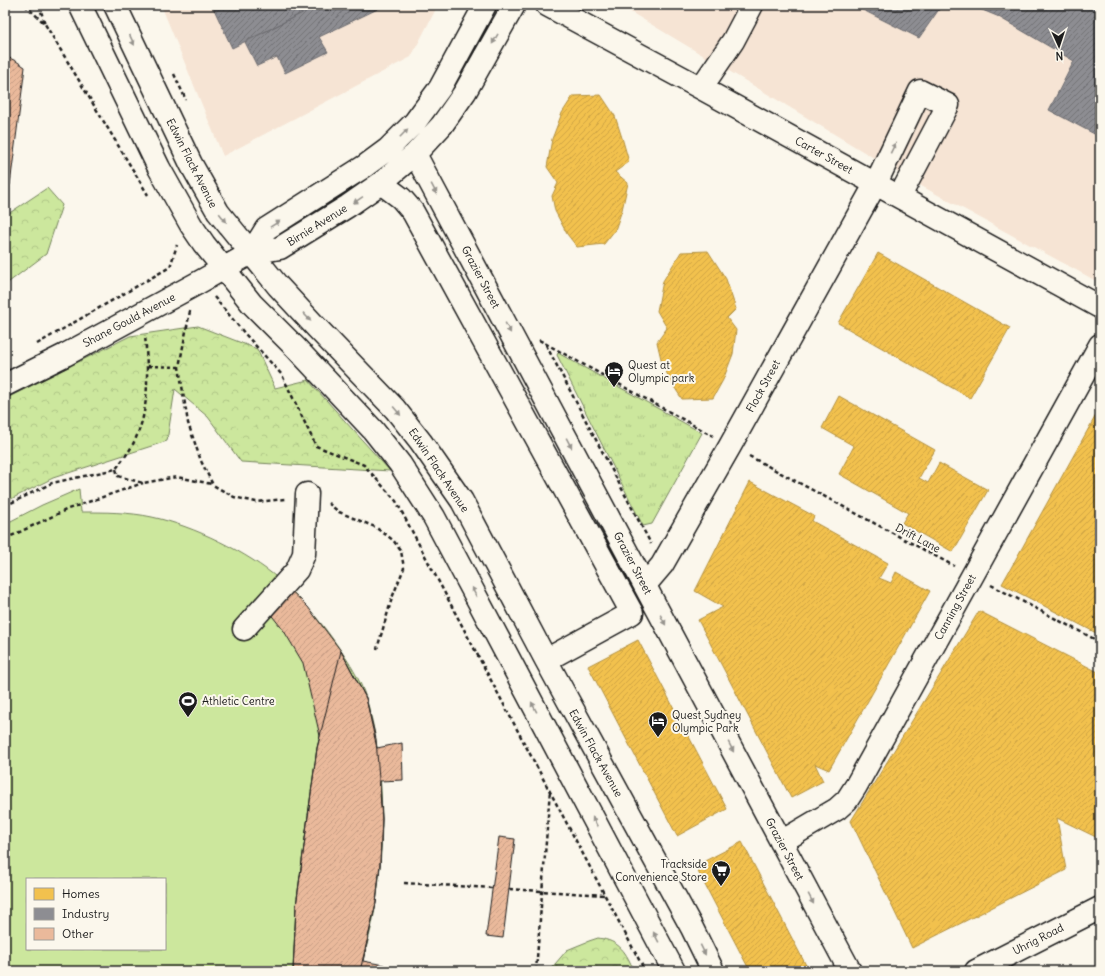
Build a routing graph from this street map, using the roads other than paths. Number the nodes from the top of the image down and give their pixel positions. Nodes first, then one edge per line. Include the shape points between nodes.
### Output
1 (80, 5) edge
2 (115, 5) edge
3 (485, 5) edge
4 (514, 5) edge
5 (547, 5) edge
6 (752, 5) edge
7 (701, 88) junction
8 (388, 149) junction
9 (409, 160) junction
10 (876, 183) junction
11 (381, 184) junction
12 (900, 196) junction
13 (251, 253) junction
14 (224, 268) junction
15 (1100, 306) edge
16 (1100, 345) edge
17 (5, 385) edge
18 (307, 494) road end
19 (645, 585) junction
20 (244, 629) dead end
21 (546, 660) junction
22 (780, 842) junction
23 (1100, 908) edge
24 (674, 971) edge
25 (713, 971) edge
26 (850, 971) edge
27 (976, 971) edge

1 - 14 street via 159,168 191,225
2 -> 13 street, Edwin Flack Avenue via 191,164 218,212
8 -> 3 street via 415,122 440,88
4 -> 9 street, Birnie Avenue via 455,108
5 - 7 street, Carter Street
6 - 7 street via 733,41
7 - 10 street, Carter Street
8 - 9 street, Grazier Street
13 -> 8 street via 266,229
9 - 11 street, Birnie Avenue
9 -> 19 street, Grazier Street
10 - 12 street, Carter Street
10 -> 12 street, Flock Street via 920,91 948,105
10 - 19 street, Flock Street via 662,566
11 -> 13 street, Birnie Avenue via 280,248
11 - 21 street via 401,198 413,212 632,613
12 - 15 street, Carter Street
13 - 14 street, Shane Gould Avenue
13 -> 21 street, Edwin Flack Avenue via 278,286 395,409 421,442 462,501
14 - 17 street, Shane Gould Avenue
24 -> 14 street via 426,504 400,464 372,430 252,304
16 - 22 street, Canning Street via 847,800 837,809
18 - 20 street via 304,554 297,570
19 -> 22 street, Grazier Street
21 -> 25 street, Edwin Flack Avenue
22 -> 26 street, Grazier Street
23 - 27 street, Uhrig Road

